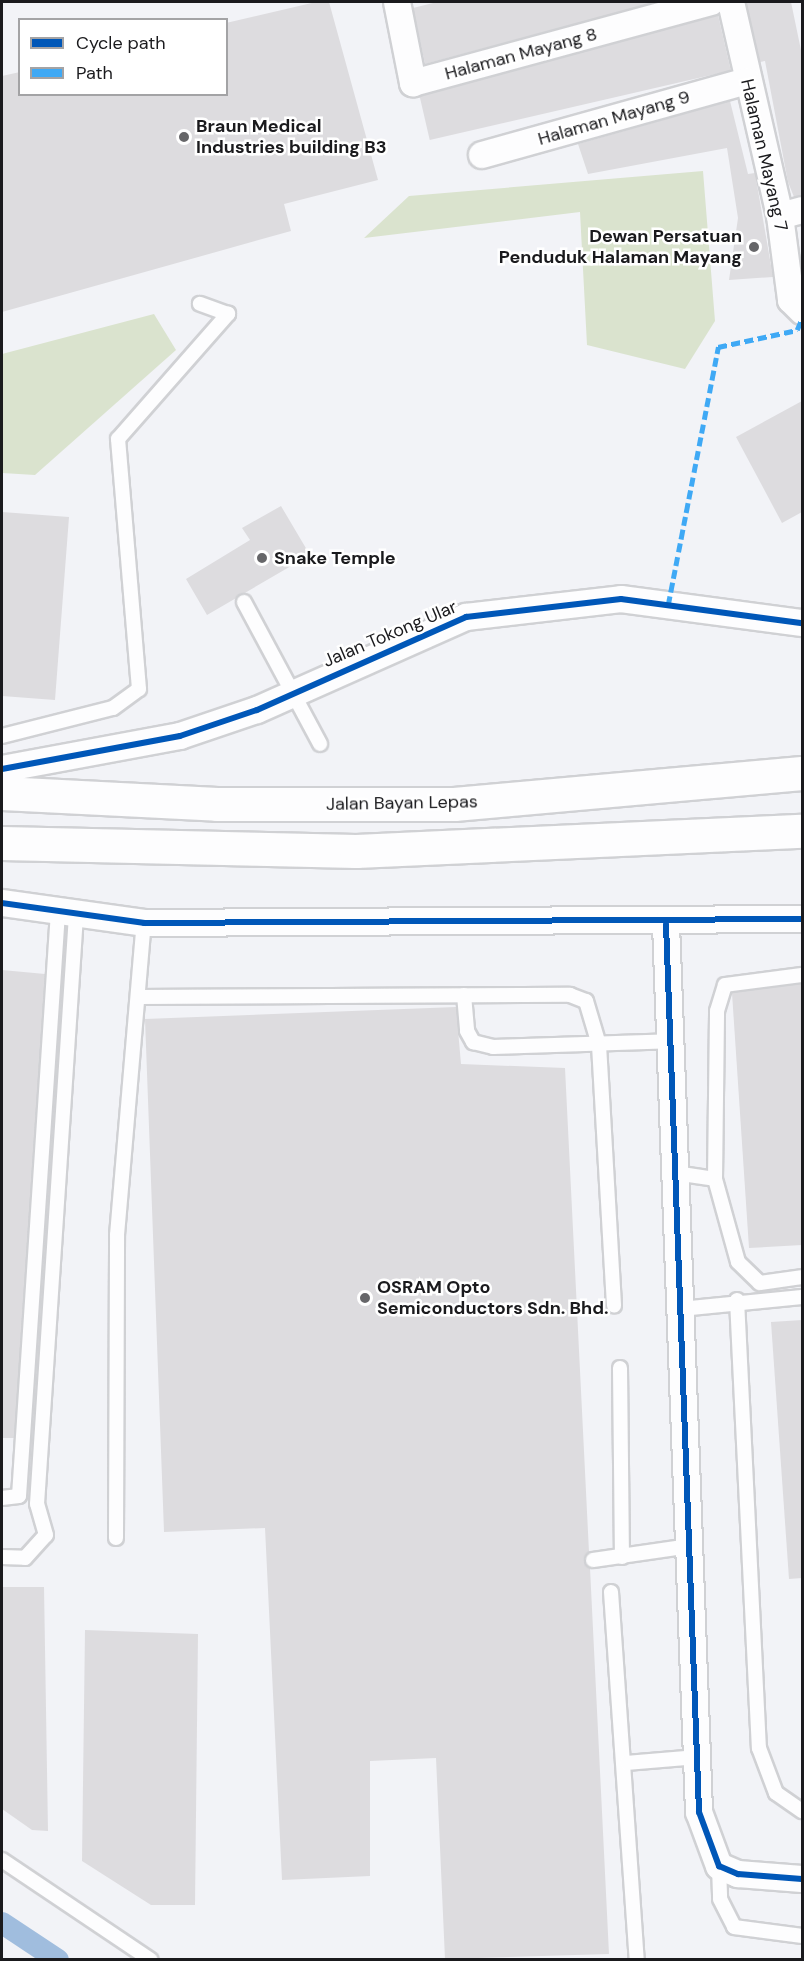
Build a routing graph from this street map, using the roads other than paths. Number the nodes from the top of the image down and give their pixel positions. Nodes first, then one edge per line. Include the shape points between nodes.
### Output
1 (397, 2) edge
2 (711, 2) edge
3 (731, 2) edge
4 (747, 81) junction
5 (482, 155) dead end
6 (791, 213) edge
7 (200, 304) dead end
8 (799, 310) edge
9 (244, 602) dead end
10 (802, 623) edge
11 (295, 693) junction
12 (2, 736) edge
13 (320, 744) dead end
14 (2, 769) edge
15 (802, 773) edge
16 (2, 793) edge
17 (802, 831) edge
18 (2, 843) edge
19 (2, 903) edge
20 (67, 914) junction
21 (802, 919) edge
22 (144, 923) junction
23 (666, 924) junction
24 (802, 975) edge
25 (464, 995) junction
26 (138, 997) junction
27 (670, 1041) junction
28 (599, 1045) junction
29 (675, 1173) junction
30 (715, 1179) junction
31 (802, 1277) edge
32 (802, 1298) edge
33 (737, 1300) junction
34 (614, 1306) dead end
35 (680, 1309) junction
36 (620, 1368) dead end
37 (2, 1498) edge
38 (116, 1538) dead end
39 (690, 1546) junction
40 (2, 1557) edge
41 (622, 1557) junction
42 (593, 1560) dead end
43 (612, 1592) dead end
44 (697, 1757) junction
45 (627, 1763) junction
46 (802, 1811) edge
47 (2, 1860) edge
48 (719, 1866) junction
49 (802, 1879) edge
50 (802, 1936) edge
51 (151, 1959) edge
52 (637, 1959) edge

1 - 2 street, Halaman Mayang 8 via 413,83
3 - 4 street, Halaman Mayang 7
4 - 5 street, Halaman Mayang 9
4 - 6 street, Halaman Mayang 7
6 - 8 street, Halaman Mayang 7
7 - 12 lane via 228,314 118,439 139,689 113,708
9 - 11 lane
10 - 11 street, Jalan Tokong Ular via 621,598 466,617
11 - 13 lane
11 - 14 street, Jalan Tokong Ular via 180,736
15 - 16 highway, Jalan Bayan Lepas via 454,804 217,804
17 - 18 highway via 356,850
19 - 20 street
20 - 22 street
20 - 37 lane via 19,1496
20 - 40 lane via 37,1504 46,1524 42,1545 25,1558
21 - 23 street
22 - 23 street
22 - 26 lane
23 - 27 street
24 - 30 lane via 724,985 717,1011
25 - 26 lane
25 - 28 lane via 570,994 586,1001 595,1016
25 - 28 lane via 473,1042
26 - 38 lane via 117,1235
27 - 28 lane
27 - 29 street
28 - 34 lane
29 - 30 lane
29 - 35 street
30 - 31 lane via 738,1262 760,1283
32 - 33 lane
33 - 35 lane
33 - 46 lane via 759,1748 776,1793
35 - 39 street
36 - 41 lane
39 - 41 lane
39 - 44 street
41 - 42 lane
43 - 45 lane
44 - 45 lane
44 - 48 street via 699,1812
45 - 52 lane
47 - 51 lane
48 - 49 street via 738,1874
48 - 50 lane via 720,1899 734,1927

